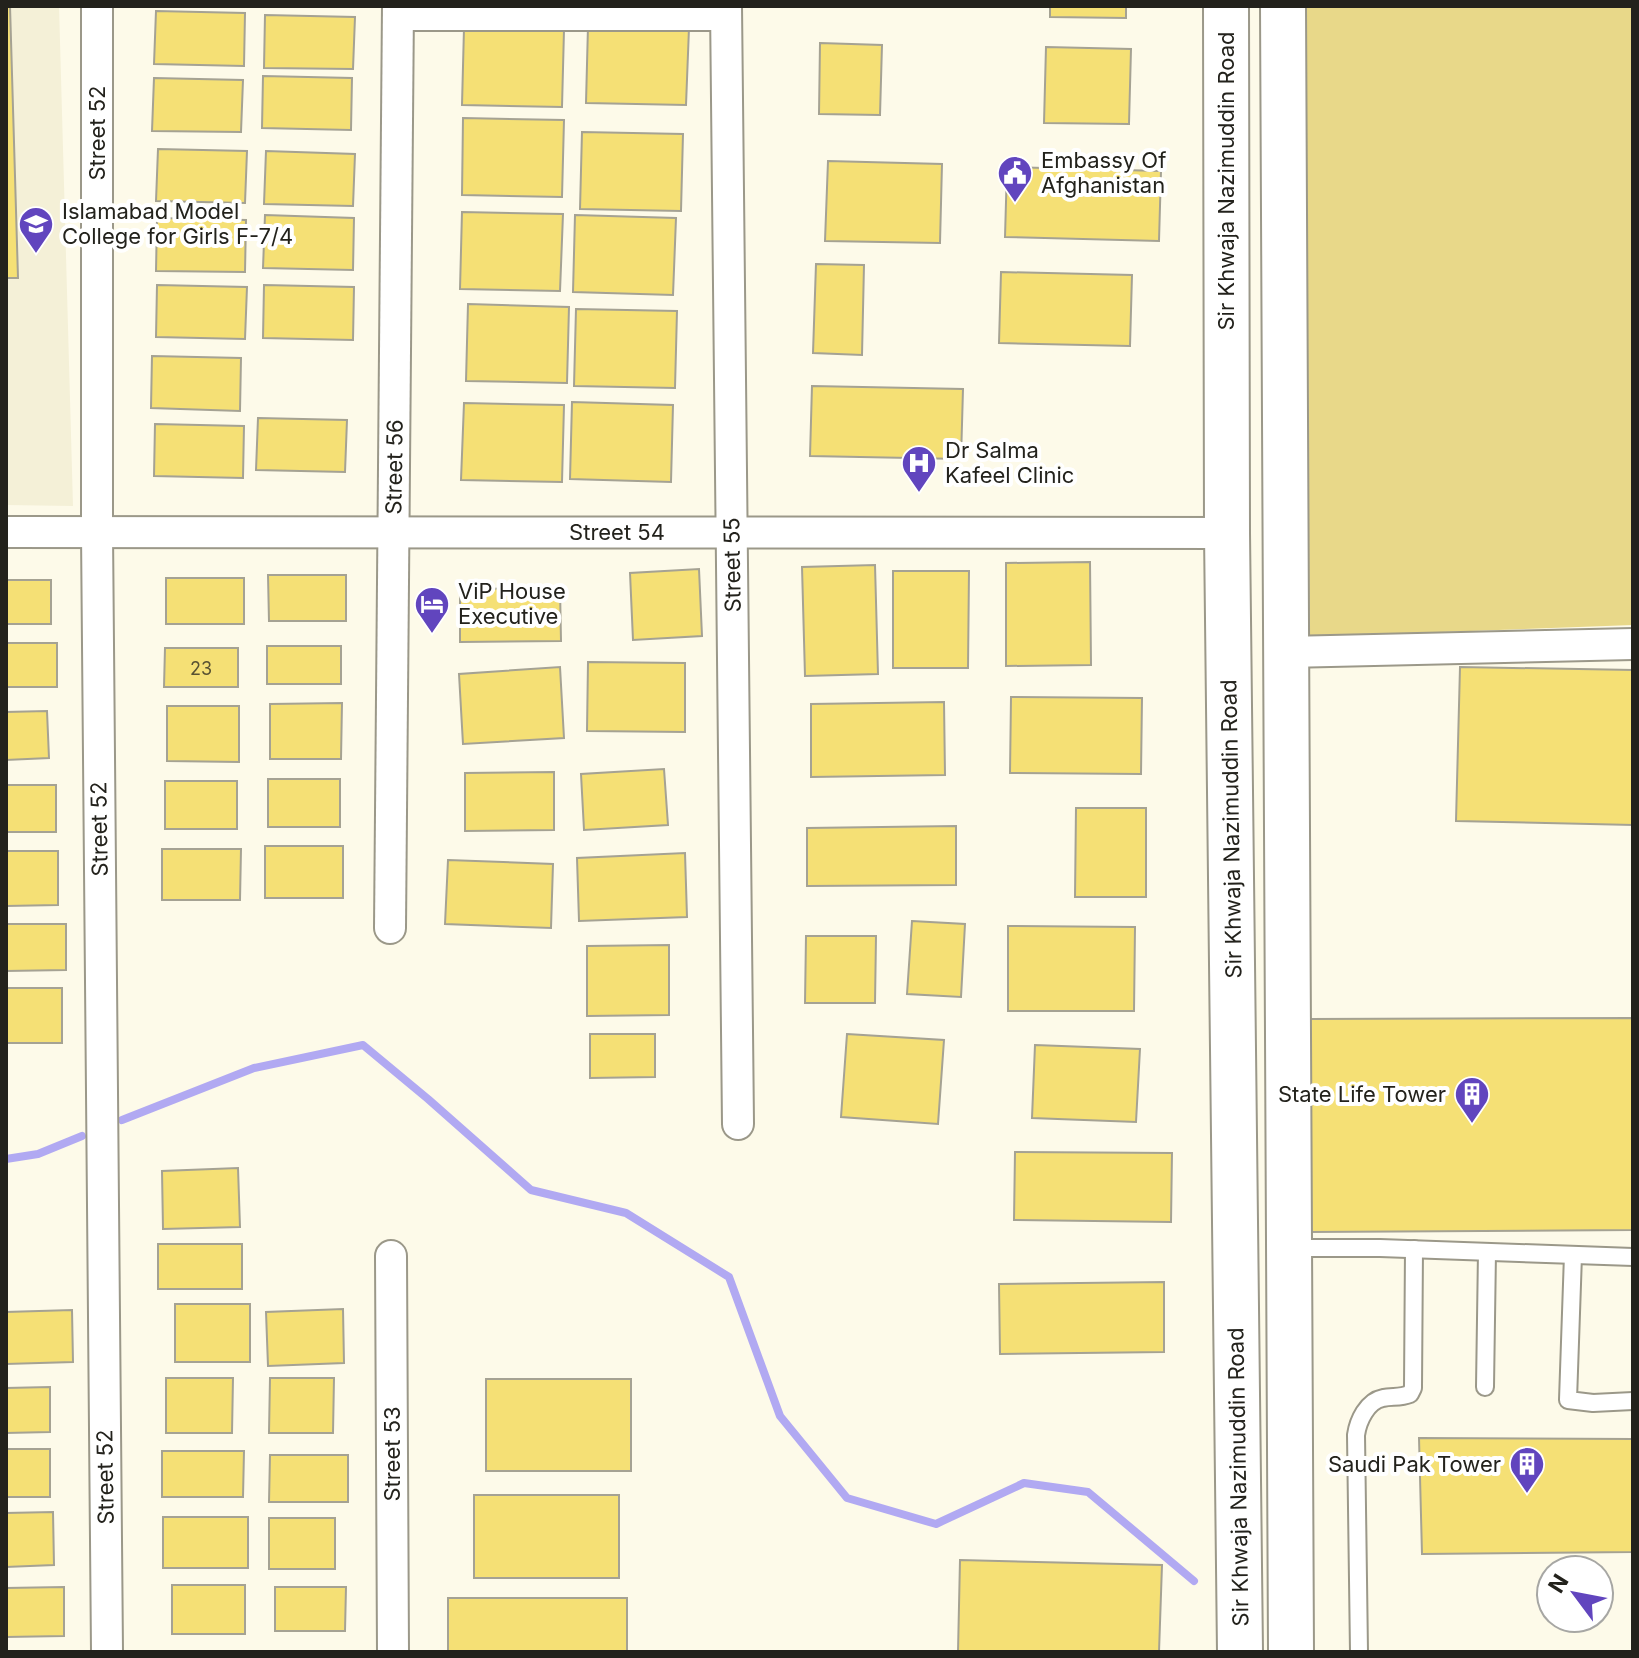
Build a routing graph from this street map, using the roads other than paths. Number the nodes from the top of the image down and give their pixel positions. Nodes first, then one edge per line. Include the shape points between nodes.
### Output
1 (97, 6) edge
2 (1226, 6) edge
3 (1283, 6) edge
4 (398, 10) edge
5 (726, 10) edge
6 (1284, 118) junction
7 (1226, 122) junction
8 (6, 532) edge
9 (394, 532) junction
10 (732, 532) junction
11 (97, 533) junction
12 (1227, 533) junction
13 (1633, 644) edge
14 (1287, 652) junction
15 (390, 928) dead end
16 (738, 1124) dead end
17 (1290, 1248) junction
18 (1414, 1249) junction
19 (1487, 1252) junction
20 (1573, 1255) junction
21 (391, 1256) dead end
22 (1633, 1257) edge
23 (1485, 1387) dead end
24 (1633, 1401) edge
25 (107, 1652) edge
26 (393, 1652) edge
27 (1240, 1652) edge
28 (1291, 1652) edge
29 (1359, 1652) edge

1 - 11 street, Street 52
2 - 7 main road, Sir Khwaja Nazimuddin Road
3 - 6 main road
4 - 5 street
4 - 9 street, Street 56
5 - 10 street, Street 55
6 - 7 main road
6 - 14 main road
7 - 12 main road, Sir Khwaja Nazimuddin Road
8 - 11 street, Street 54
9 - 10 street, Street 54
9 - 11 street, Street 54
9 - 15 street, Street 56
10 - 12 street, Street 54
10 - 16 street, Street 55
11 - 25 street, Street 52
12 - 27 main road, Sir Khwaja Nazimuddin Road
13 - 14 street
14 - 17 main road
17 - 18 lane
17 - 28 main road
18 - 19 lane
18 - 29 lane via 1413,1388 1403,1397 1374,1401 1356,1435
19 - 20 lane
19 - 23 lane
20 - 22 lane
20 - 24 lane via 1568,1400
21 - 26 street, Street 53

